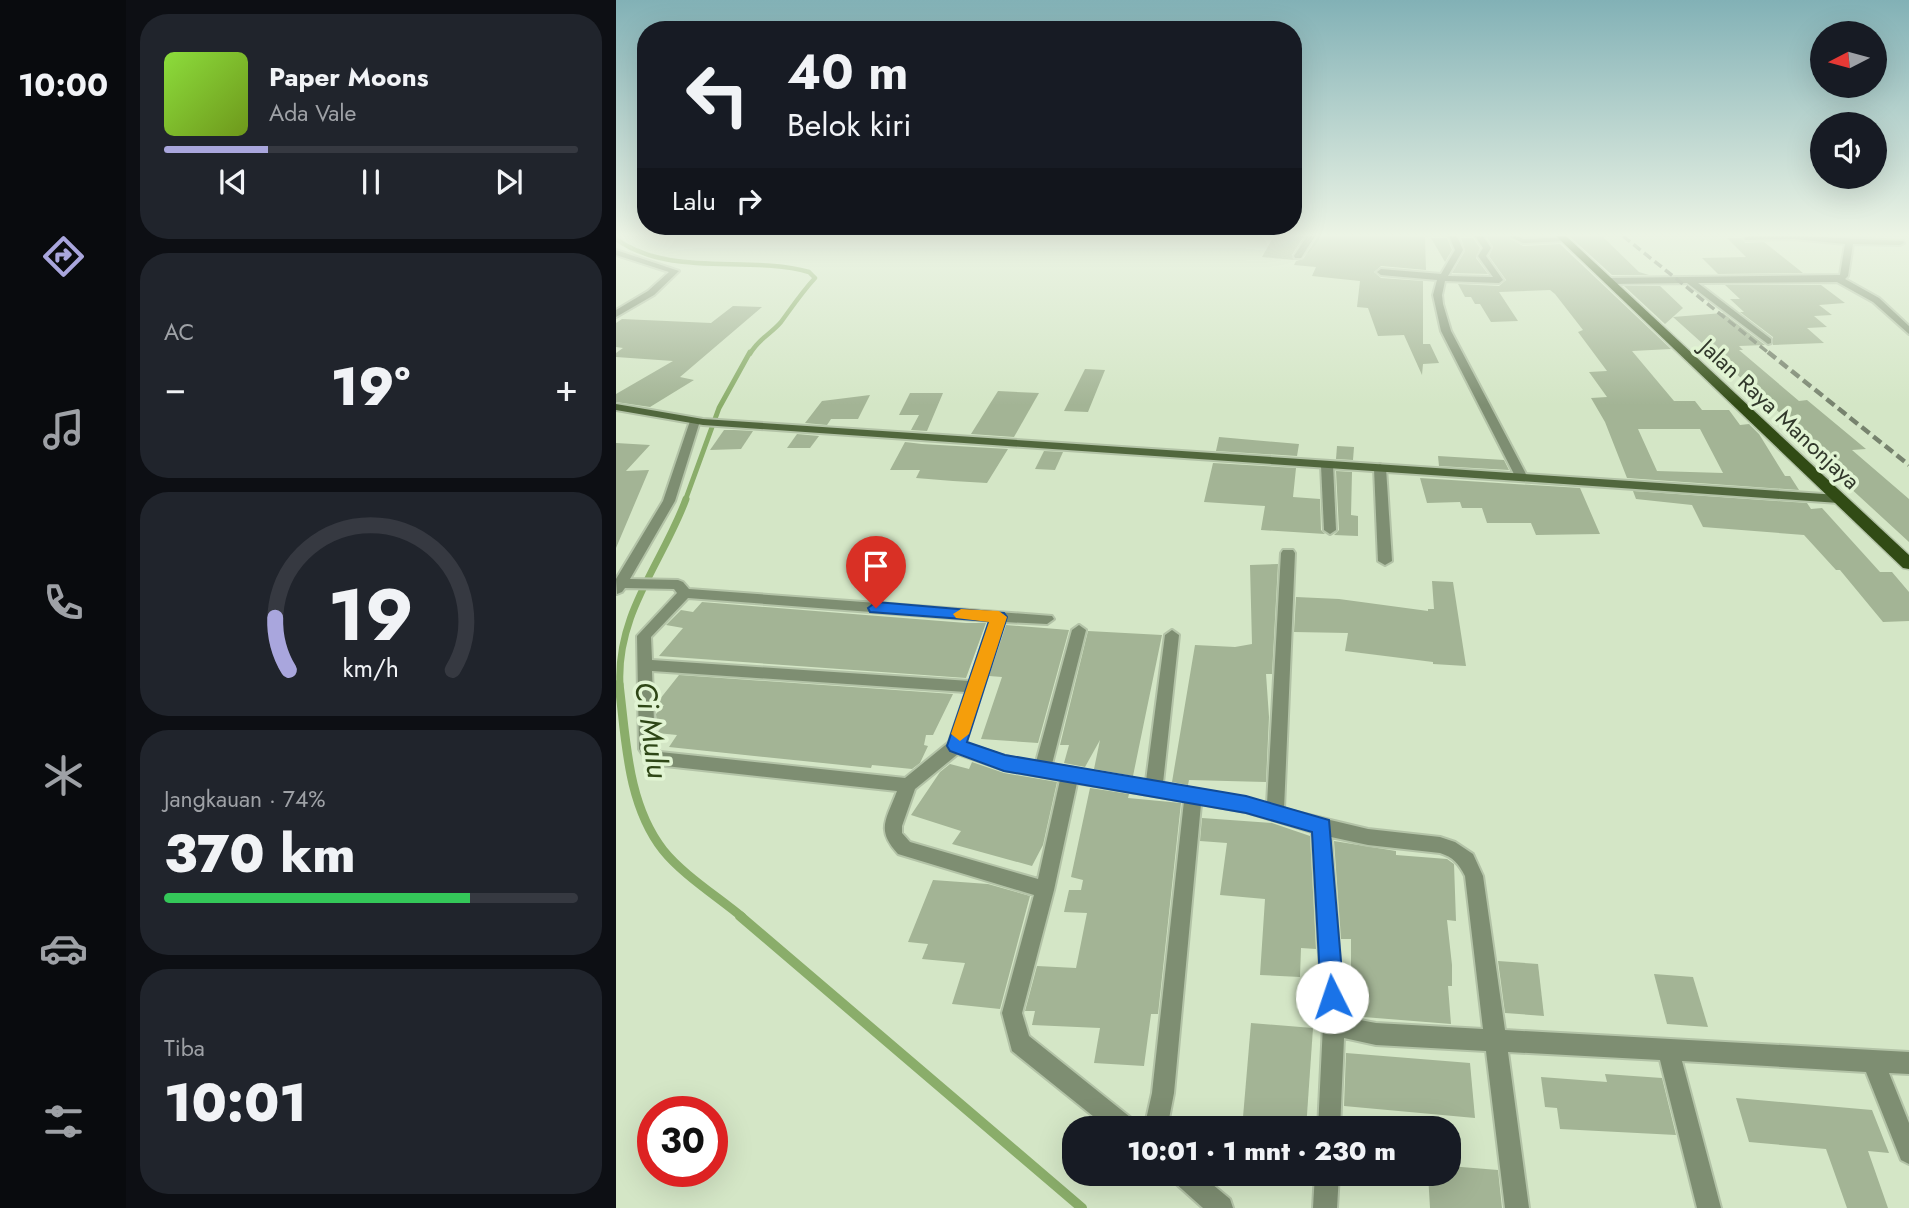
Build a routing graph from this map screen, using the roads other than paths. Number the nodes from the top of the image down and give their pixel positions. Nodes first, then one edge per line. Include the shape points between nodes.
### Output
1 (651, 292) edge
2 (1440, 292) edge
3 (1620, 292) edge
4 (1705, 292) edge
5 (1863, 292) edge
6 (616, 314) edge
7 (1909, 331) edge
8 (1768, 341) dead end
9 (616, 407) edge
10 (699, 421) junction
11 (1327, 465) junction
12 (1380, 468) junction
13 (1521, 476) junction
14 (1839, 499) junction
15 (1330, 530) dead end
16 (1288, 553) dead end
17 (1385, 561) dead end
18 (1909, 564) edge
19 (624, 586) edge
20 (685, 593) junction
21 (999, 617) junction
22 (1047, 619) dead end
23 (1079, 631) dead end
24 (1172, 635) dead end
25 (644, 665) junction
26 (974, 687) junction
27 (956, 746) junction
28 (1042, 769) junction
29 (1070, 774) junction
30 (908, 785) junction
31 (1154, 789) junction
32 (1193, 795) junction
33 (1275, 813) junction
34 (1321, 827) junction
35 (1045, 890) junction
36 (1334, 1025) junction
37 (1494, 1040) junction
38 (1668, 1049) junction
39 (1873, 1061) junction
40 (1909, 1063) edge
41 (1110, 1116) edge
42 (1158, 1116) edge
43 (1330, 1116) edge
44 (1909, 1152) edge
45 (1196, 1186) edge
46 (1326, 1186) edge
47 (1221, 1208) edge
48 (1325, 1208) edge
49 (1517, 1208) edge
50 (1709, 1208) edge

1 - 6 street
2 - 13 street via 1446,331
3 - 14 main road, Jalan Raya Manonjaya
4 - 8 street
5 - 7 street
9 - 10 street
10 - 11 street
10 - 19 street via 669,500
11 - 12 street
11 - 15 street
12 - 13 street
12 - 17 street
13 - 14 street
14 - 18 main road, Jalan Raya Manonjaya
16 - 33 street
19 - 20 street via 678,584
20 - 21 street
20 - 25 street via 644,636
21 - 22 street
21 - 26 street
23 - 28 street
24 - 31 street
25 - 26 street
25 - 30 street via 647,750 656,758
26 - 27 street
27 - 28 street via 1004,763
27 - 30 street
28 - 29 street
29 - 31 street
29 - 35 street
30 - 35 street via 893,827 893,836 904,848
31 - 32 street
32 - 33 street
32 - 42 street
33 - 34 street
34 - 36 street
34 - 37 street via 1440,845 1468,860 1474,876
35 - 41 street via 1012,1013 1015,1032 1028,1051
36 - 37 street via 1376,1034
36 - 43 street
37 - 38 street
37 - 49 street
38 - 39 street
38 - 50 street
39 - 40 street
39 - 44 street
45 - 47 street
46 - 48 street

